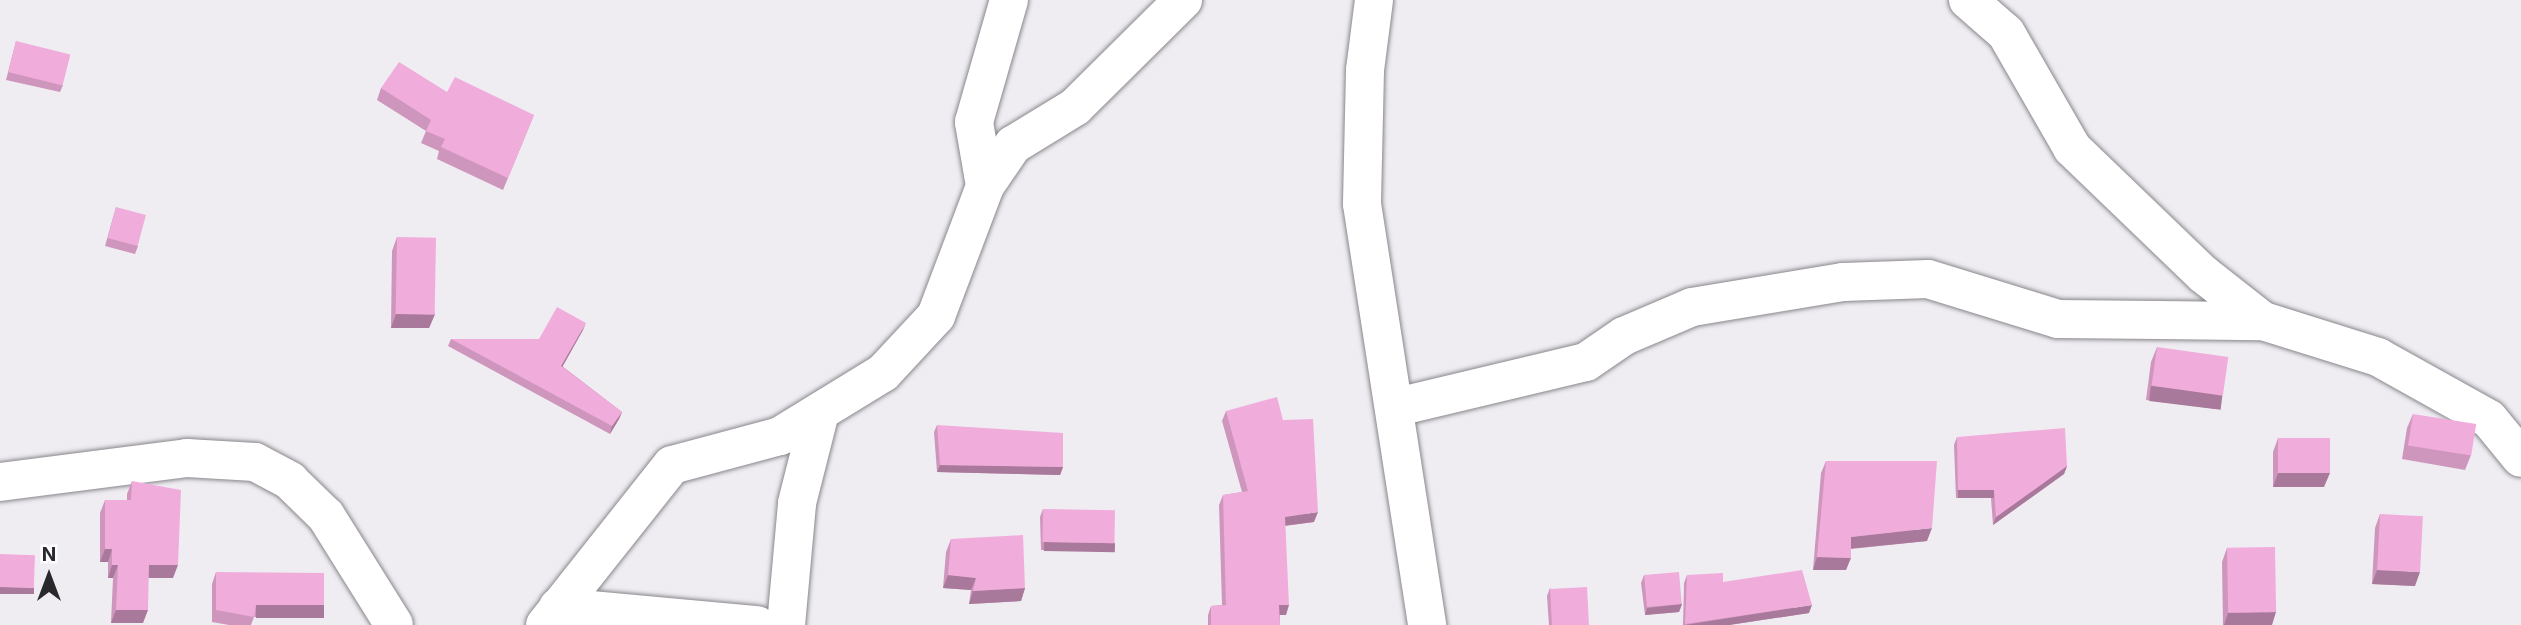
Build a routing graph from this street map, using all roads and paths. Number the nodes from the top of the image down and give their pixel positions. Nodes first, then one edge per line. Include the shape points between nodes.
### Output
1 (1009, 0) edge
2 (1183, 0) edge
3 (1374, 0) edge
4 (1968, 0) edge
5 (985, 186) junction
6 (2263, 321) junction
7 (1396, 407) junction
8 (820, 412) junction
9 (2521, 458) edge
10 (0, 482) edge
11 (552, 616) edge
12 (394, 625) edge
13 (757, 625) edge
14 (786, 625) edge
15 (1427, 625) edge

1 - 5 street via 974,121
2 - 5 street via 1075,107 1013,145
3 - 7 street via 1365,70 1362,204
4 - 6 street via 2006,33 2072,148 2203,274
5 - 8 street via 936,316 883,373
6 - 7 street via 2058,319 1928,279 1843,282 1692,307 1624,336 1586,362
6 - 9 street via 2378,357 2489,419
7 - 15 street
8 - 11 street via 780,436 672,465
8 - 14 street via 797,503
10 - 12 street via 187,458 255,462 290,481 326,516
11 - 13 street

